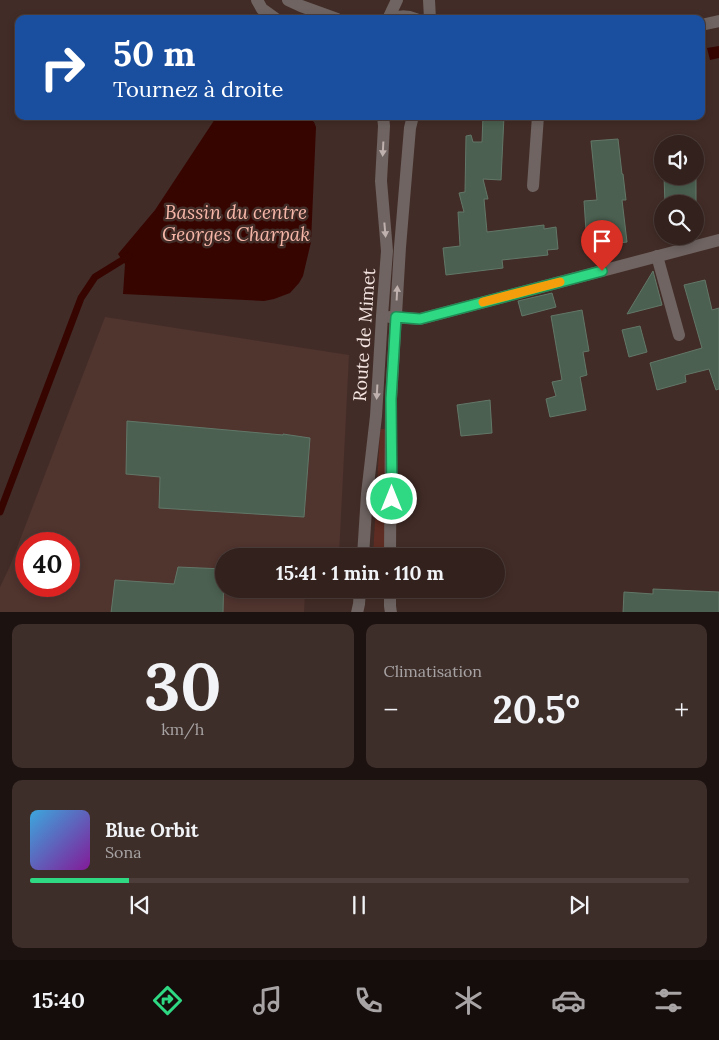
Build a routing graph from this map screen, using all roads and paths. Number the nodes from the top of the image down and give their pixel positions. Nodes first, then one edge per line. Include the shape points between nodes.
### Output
1 (257, 0) edge
2 (288, 0) edge
3 (397, 0) edge
4 (429, 0) edge
5 (270, 15) edge
6 (326, 15) edge
7 (390, 15) edge
8 (430, 15) edge
9 (719, 21) edge
10 (705, 24) edge
11 (383, 120) edge
12 (412, 120) edge
13 (538, 120) edge
14 (534, 186) dead end
15 (719, 240) edge
16 (657, 256) junction
17 (382, 316) junction
18 (396, 317) junction
19 (679, 335) dead end
20 (363, 548) edge
21 (390, 548) edge
22 (359, 598) edge
23 (390, 598) edge
24 (357, 612) edge
25 (391, 612) edge

1 - 5 street
2 - 6 street
3 - 7 street
4 - 8 street
9 - 10 street
11 -> 17 street, Route de Mimet via 381,181 387,251
18 -> 12 street, Route de Mimet
13 - 14 street
15 - 16 street
16 - 18 street via 420,319
16 - 19 street
17 - 18 street
17 -> 20 street, Route de Mimet
18 - 21 street, Route de Mimet via 391,399
22 - 24 street
23 - 25 street

